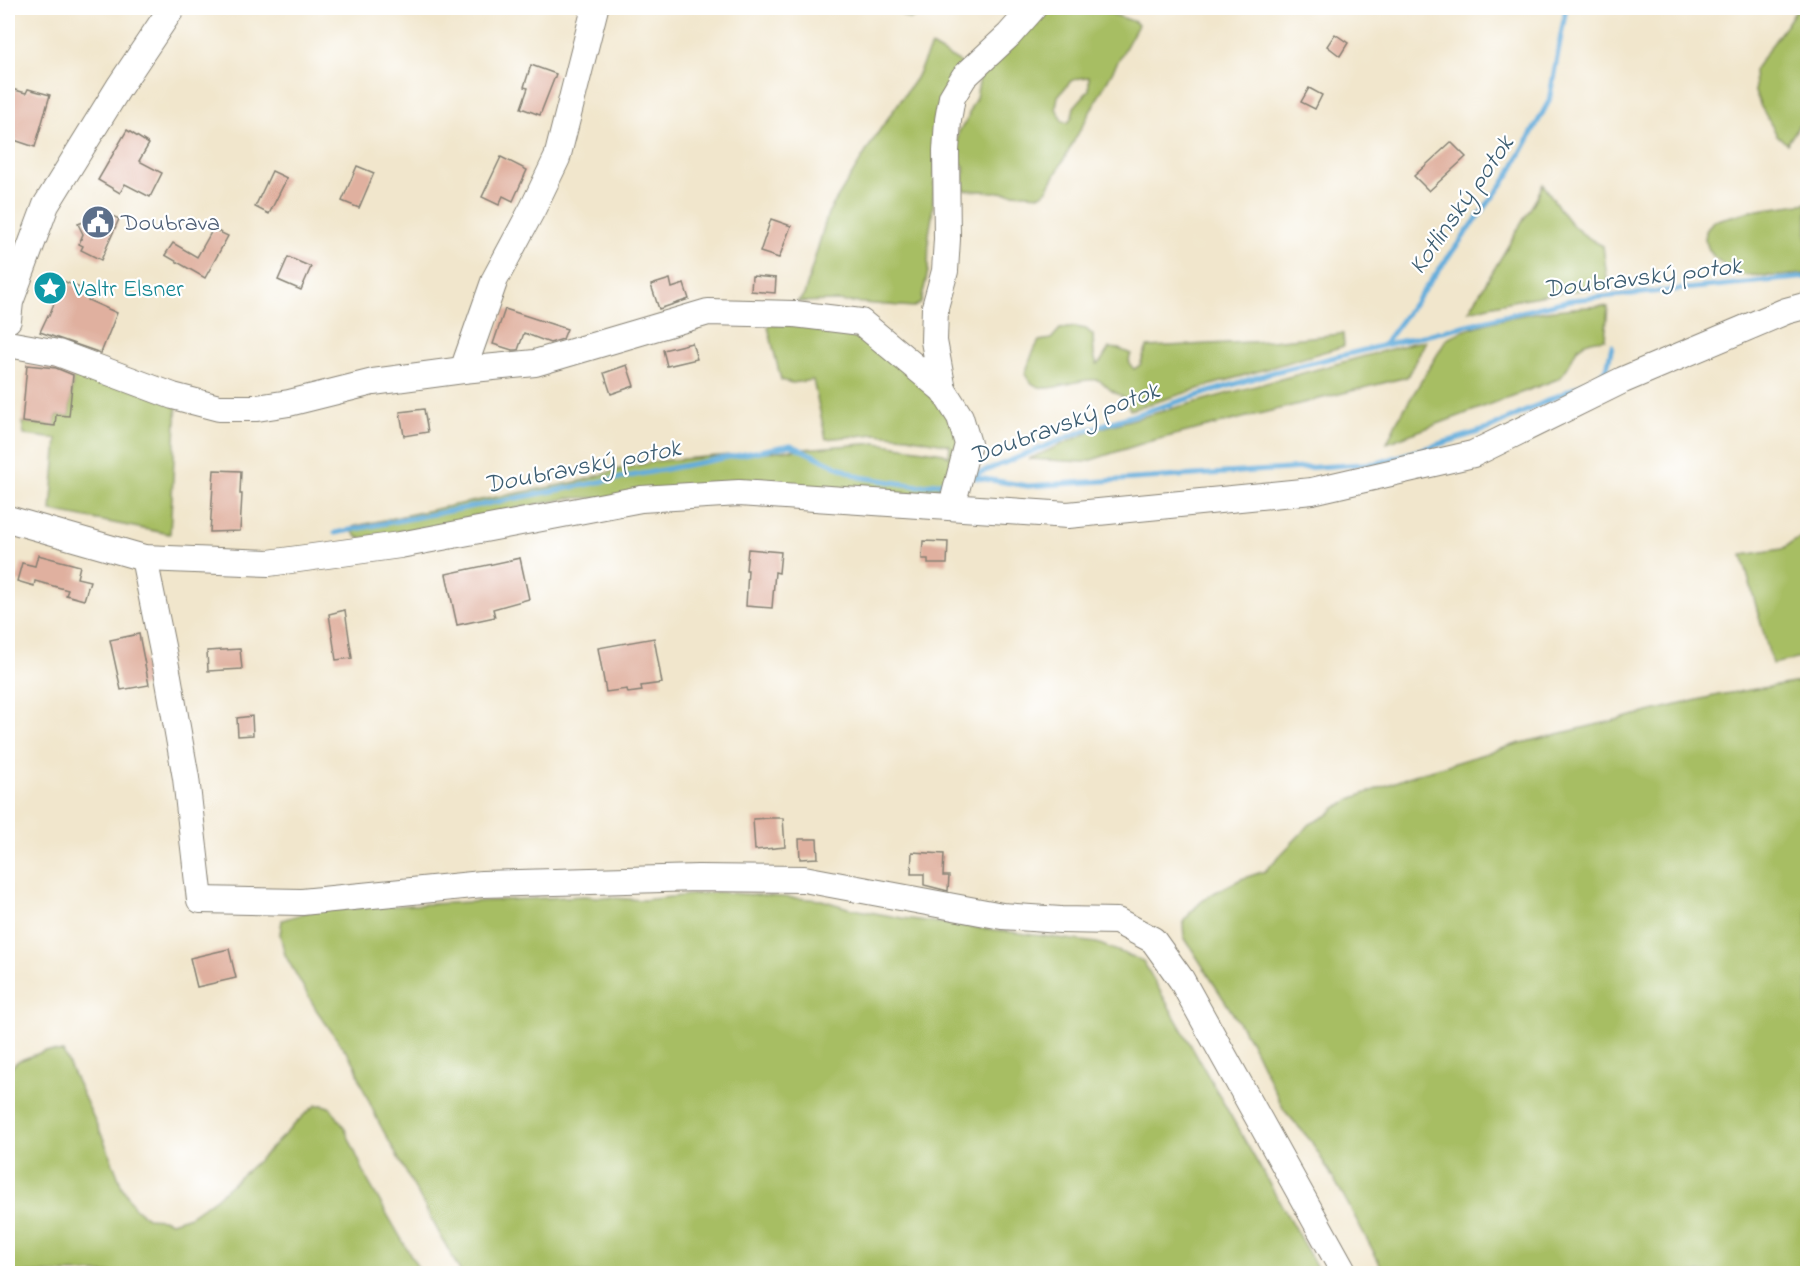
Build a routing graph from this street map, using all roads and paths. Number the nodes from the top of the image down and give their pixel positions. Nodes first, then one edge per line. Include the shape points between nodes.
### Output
1 (172, 8) edge
2 (595, 8) edge
3 (1034, 8) edge
4 (1808, 305) edge
5 (8, 308) edge
6 (8, 344) edge
7 (463, 370) junction
8 (943, 390) junction
9 (952, 507) junction
10 (8, 519) edge
11 (144, 558) junction
12 (1345, 1274) edge

1 - 5 street via 46,205
2 - 7 street via 557,158 495,279
3 - 8 street via 964,77 952,97 946,151 945,271 935,307 934,341
4 - 9 street via 1623,380 1473,454 1312,491 1068,515
6 - 7 street via 58,353 173,396 219,408 289,403 373,382
7 - 8 street via 535,363 708,312 795,314 861,322
8 - 9 street via 960,417 968,444
9 - 11 street via 739,493 641,499 400,545 269,563
10 - 11 street
11 - 12 street via 186,778 200,900 302,902 482,884 804,879 1002,916 1117,921 1153,940 1181,979

